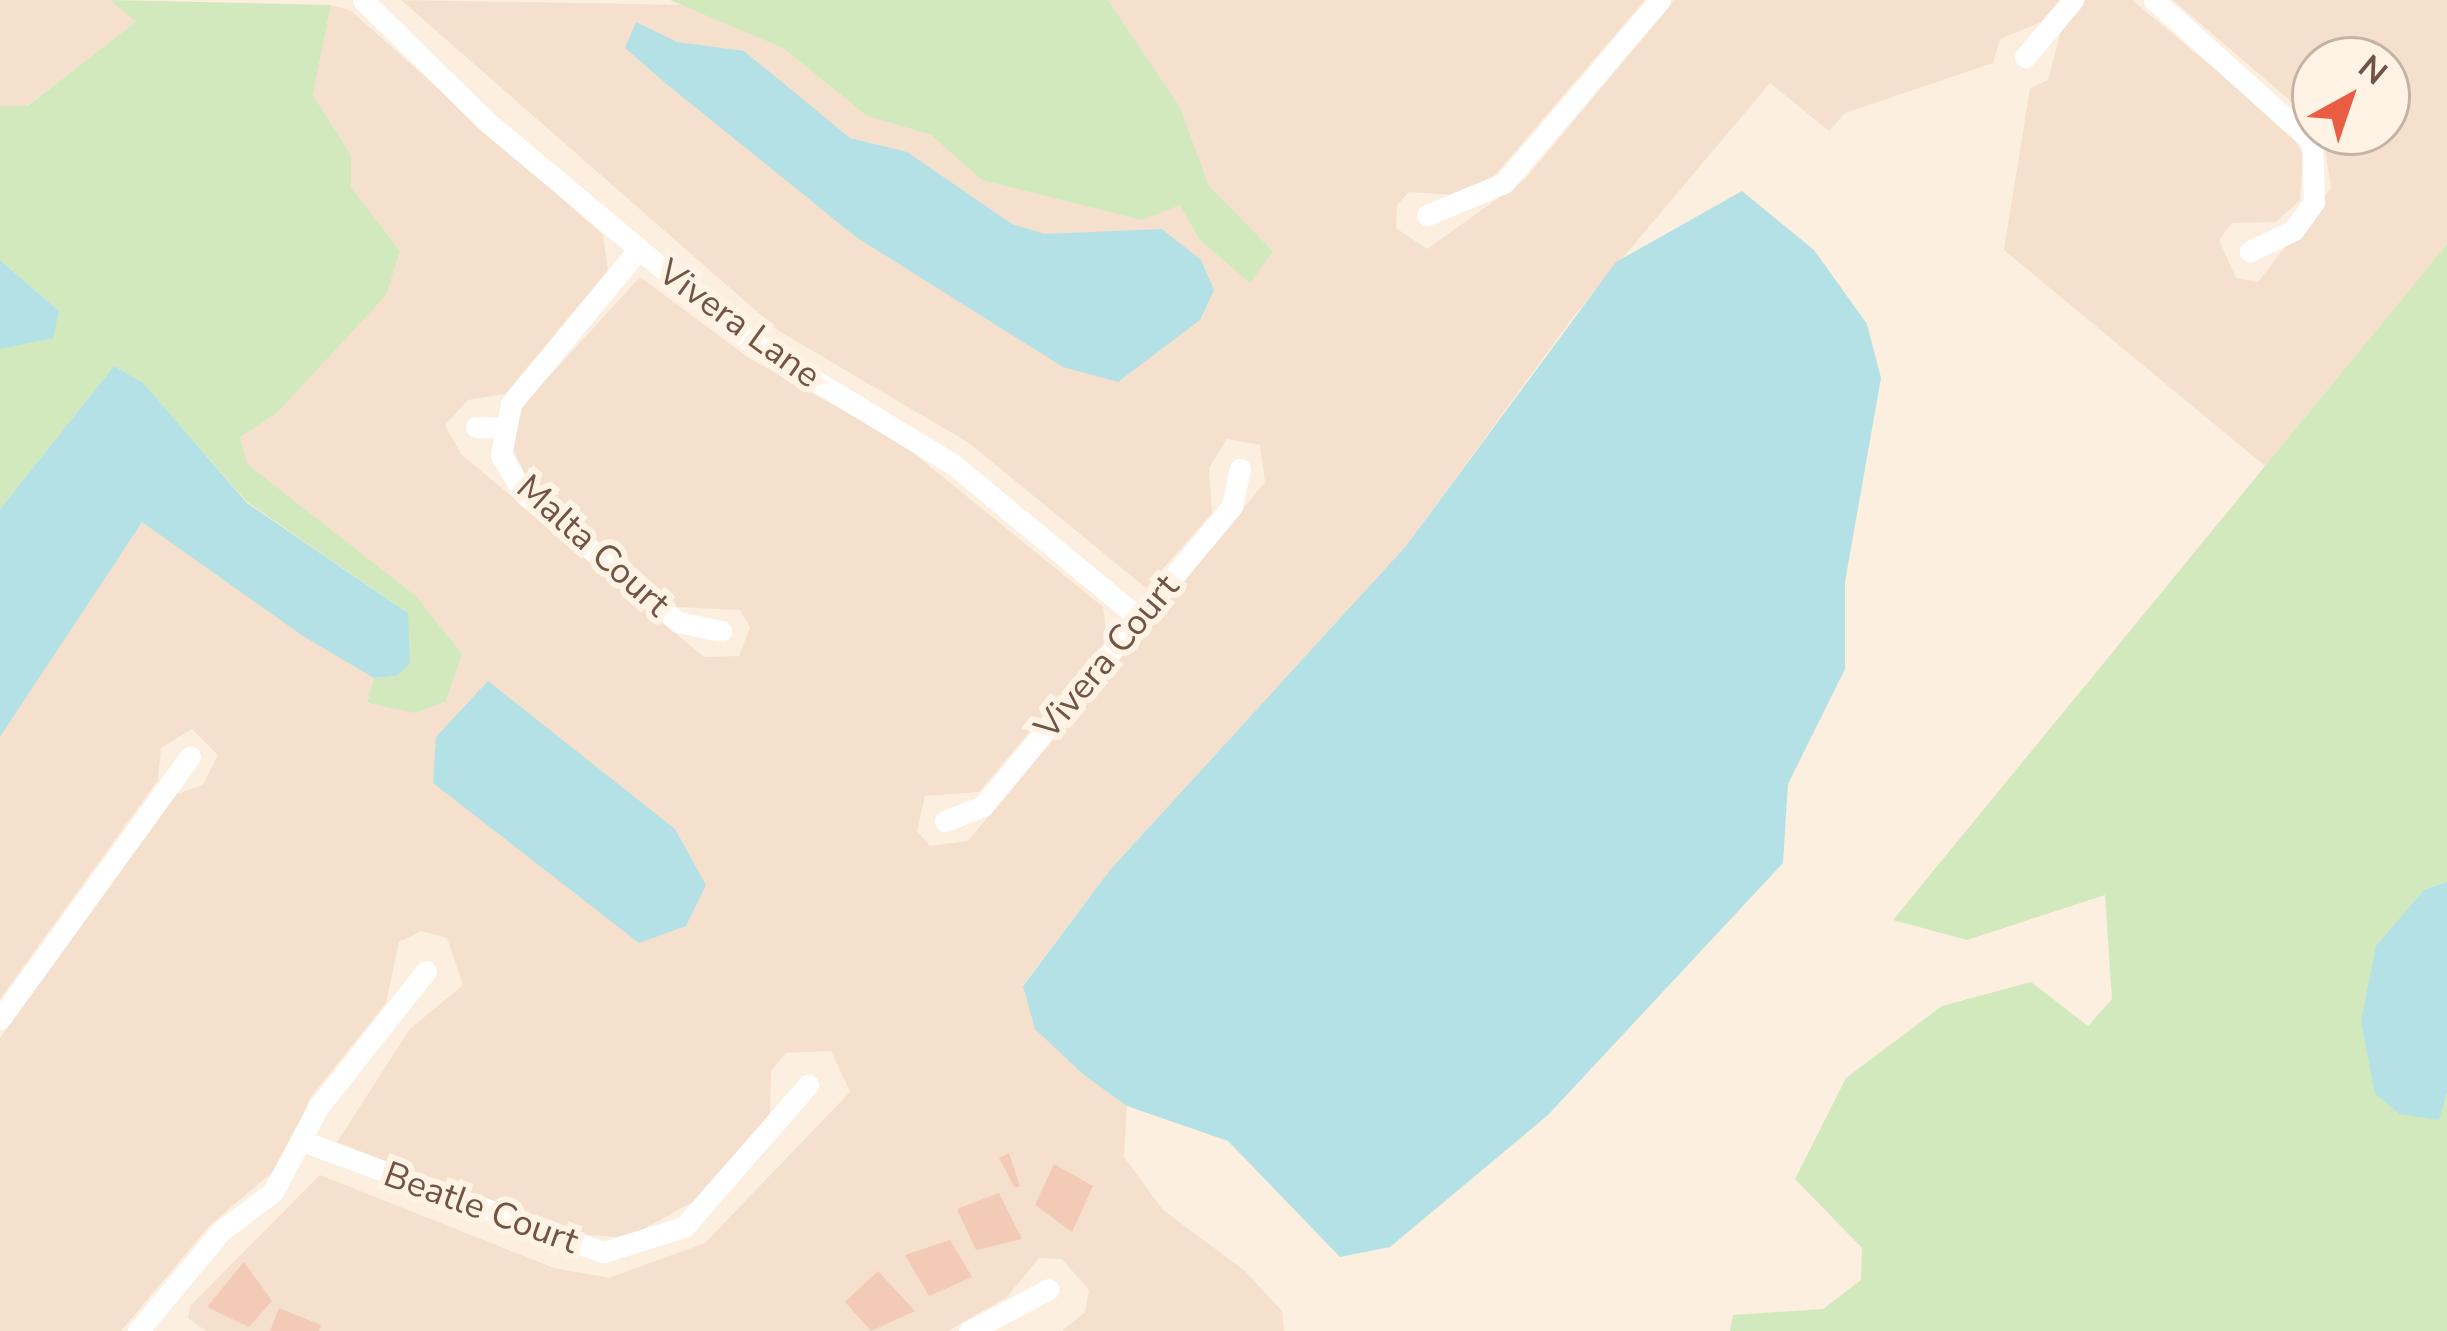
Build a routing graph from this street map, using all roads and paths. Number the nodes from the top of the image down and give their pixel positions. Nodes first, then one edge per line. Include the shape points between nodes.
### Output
1 (362, 0) edge
2 (1660, 0) edge
3 (2073, 0) edge
4 (2154, 0) edge
5 (2025, 57) dead end
6 (1426, 215) dead end
7 (639, 249) junction
8 (2250, 251) dead end
9 (476, 427) dead end
10 (501, 428) junction
11 (1240, 469) dead end
12 (1139, 618) junction
13 (721, 632) dead end
14 (190, 757) dead end
15 (945, 821) dead end
16 (426, 970) dead end
17 (0, 1019) edge
18 (808, 1085) dead end
19 (305, 1142) junction
20 (1049, 1289) dead end
21 (149, 1327) edge
22 (969, 1331) edge

1 - 7 street, Vivera Lane
2 - 6 street via 1504,184
3 - 5 street
4 - 8 street via 2312,142 2314,202 2294,230
7 - 10 street, Malta Court
7 - 12 street, Vivera Lane via 747,339 954,465
9 - 10 street, Malta Court
10 - 13 street, Malta Court via 501,454 524,494 678,622
11 - 12 street, Vivera Court via 1232,506
12 - 15 street, Vivera Court via 983,806
14 - 17 street
16 - 19 street via 320,1106
18 - 19 street, Beatle Court via 684,1227 603,1252
19 - 21 street via 273,1192 221,1231
20 - 22 street

